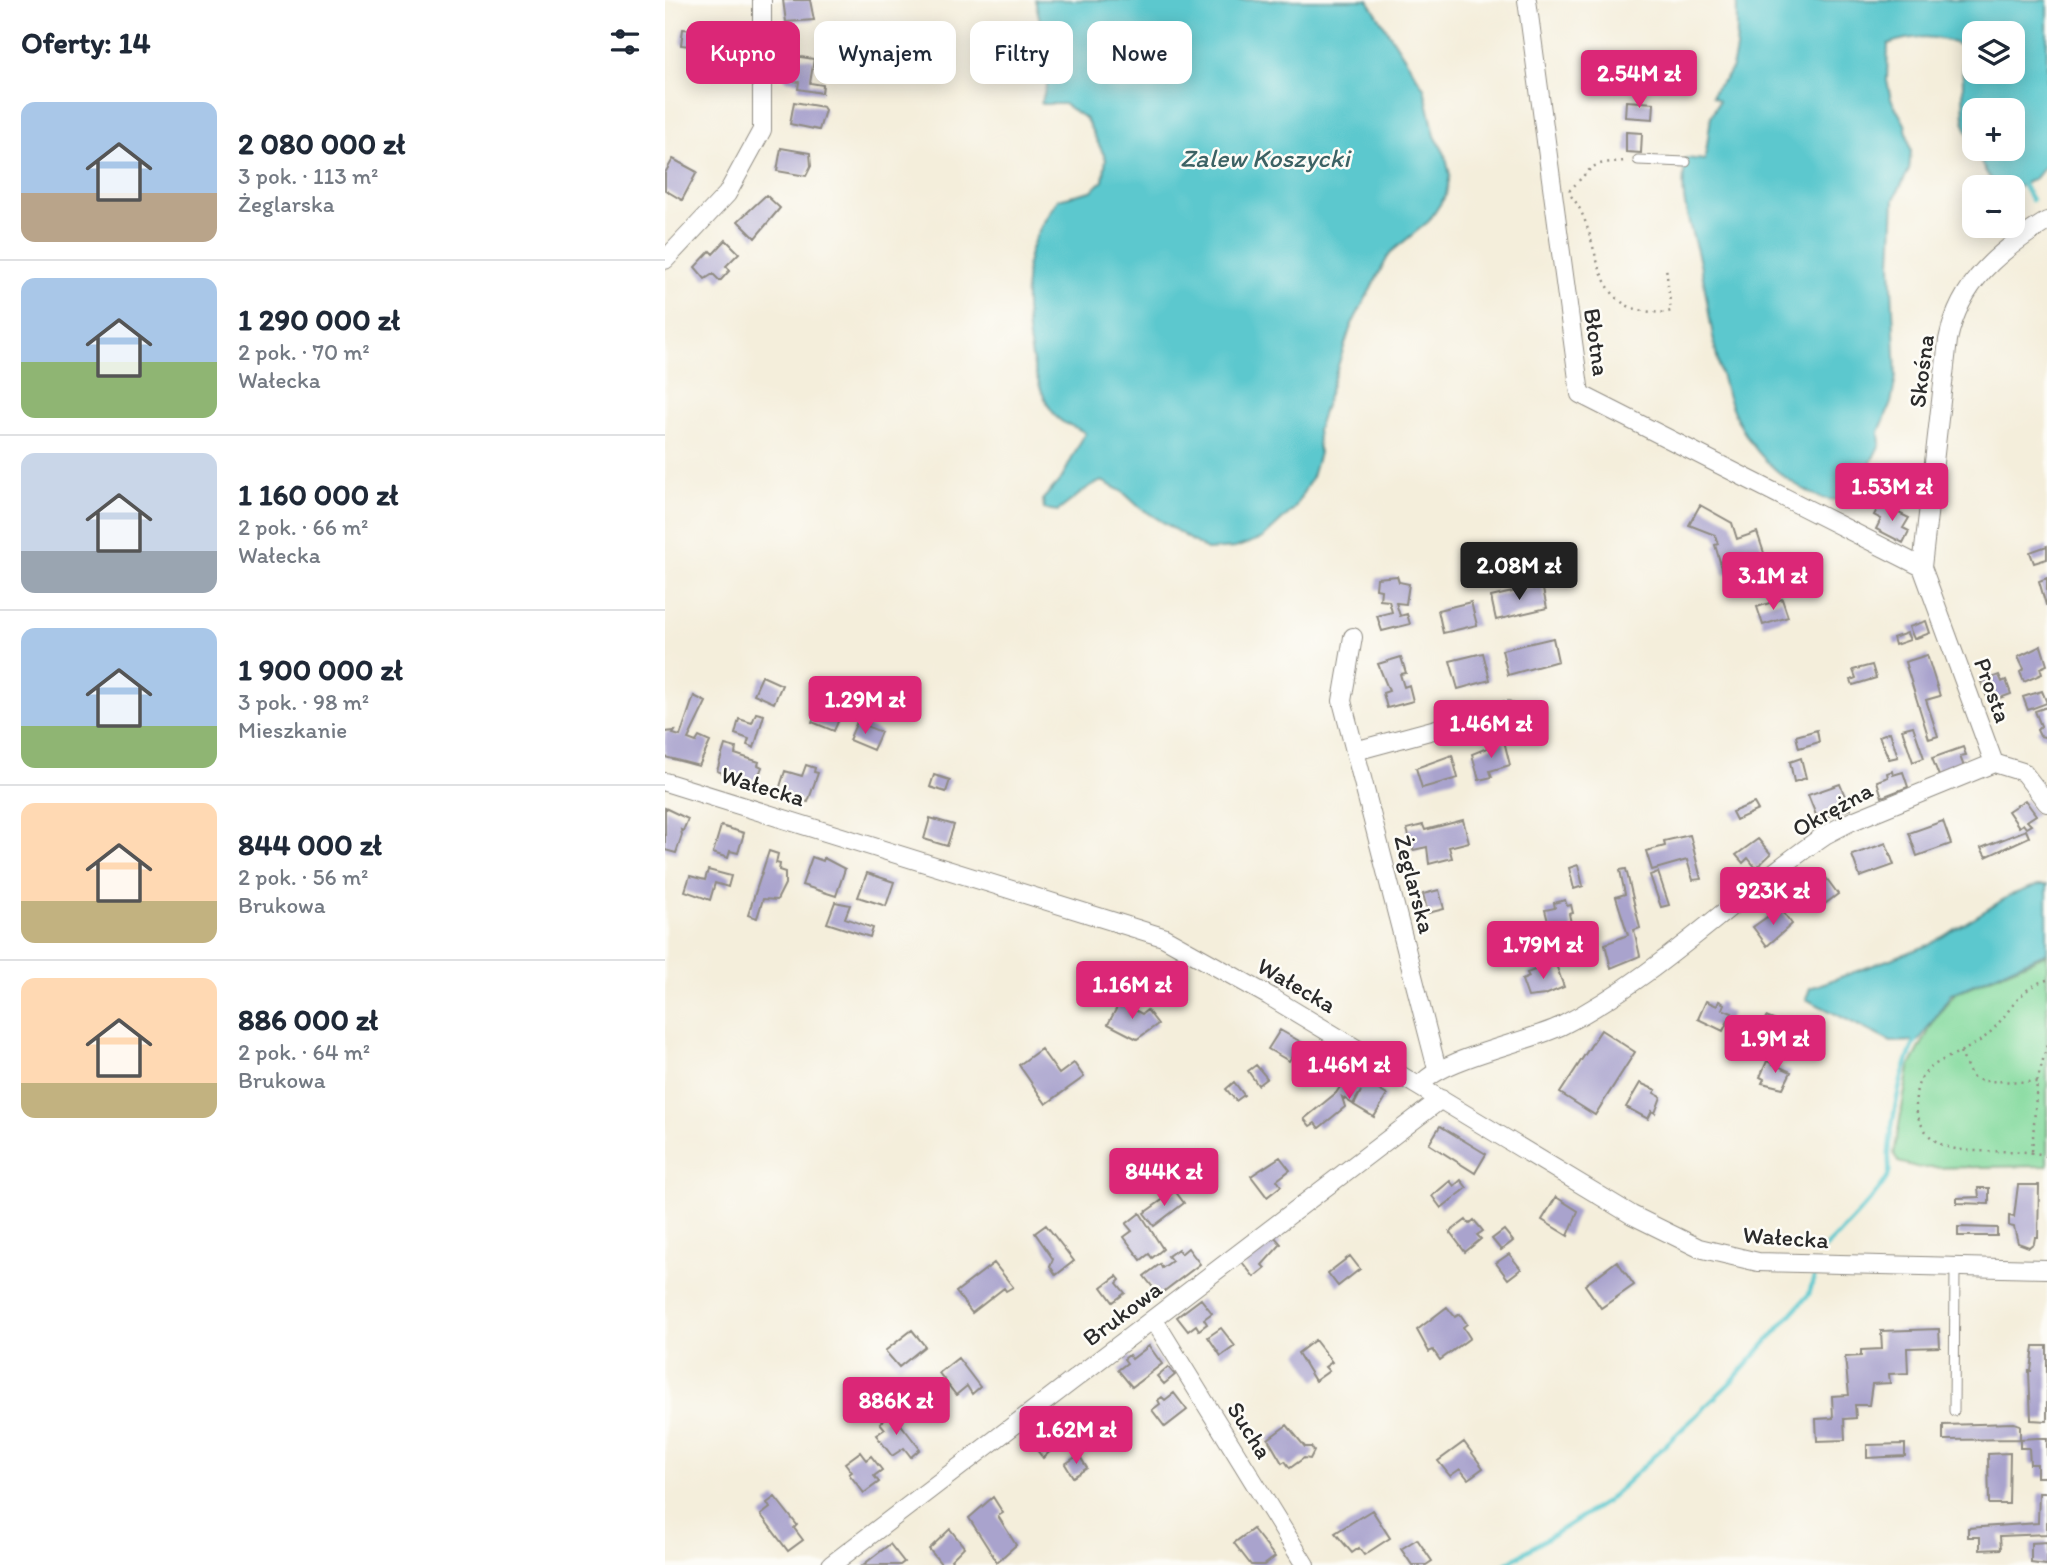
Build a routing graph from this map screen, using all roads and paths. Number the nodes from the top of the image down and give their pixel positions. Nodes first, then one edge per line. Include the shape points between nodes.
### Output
1 (762, 0) edge
2 (1527, 0) edge
3 (1639, 160) joint
4 (1686, 162) dead end
5 (2047, 221) edge
6 (665, 260) edge
7 (1666, 267) dead end
8 (1922, 567) junction
9 (1353, 637) dead end
10 (1507, 710) dead end
11 (1355, 751) junction
12 (1993, 763) junction
13 (665, 782) edge
14 (2047, 803) edge
15 (2047, 980) edge
16 (2047, 1045) edge
17 (1960, 1052) junction
18 (1437, 1069) junction
19 (2037, 1082) junction
20 (1420, 1086) junction
21 (1441, 1099) junction
22 (2032, 1151) junction
23 (2047, 1156) edge
24 (1955, 1267) junction
25 (2047, 1269) edge
26 (1154, 1320) junction
27 (1954, 1411) dead end
28 (831, 1565) edge
29 (1305, 1565) edge

1 - 6 street via 762,130 727,194
2 - 8 street, Błotna via 1580,394
3 - 4 lane
3 - 7 path via 1598,163 1565,194 1574,198 1584,217 1606,284 1635,309 1671,311
5 - 8 street, Skośna via 1985,266 1954,317
8 - 12 street, Prosta
9 - 11 street, Żeglarska via 1342,701
10 - 11 street
11 - 18 street, Żeglarska
12 - 14 street, Prosta via 2023,772
12 - 18 street, Okrężna via 1825,835 1603,1004 1552,1031
13 - 20 street, Wałecka via 1163,937
15 - 17 path via 2031,986 1994,1029
16 - 19 path
17 - 19 path via 1972,1077 1982,1081
17 - 22 path via 1943,1057 1921,1077 1916,1104 1926,1132 1953,1148
18 - 20 street, Okrężna
19 - 22 path
20 - 21 street, Wałecka
21 - 24 street, Wałecka via 1632,1215 1699,1248 1758,1262
21 - 26 street, Brukowa
22 - 23 path
24 - 25 street, Wałecka
24 - 27 lane
26 - 28 street, Brukowa
26 - 29 street, Sucha

